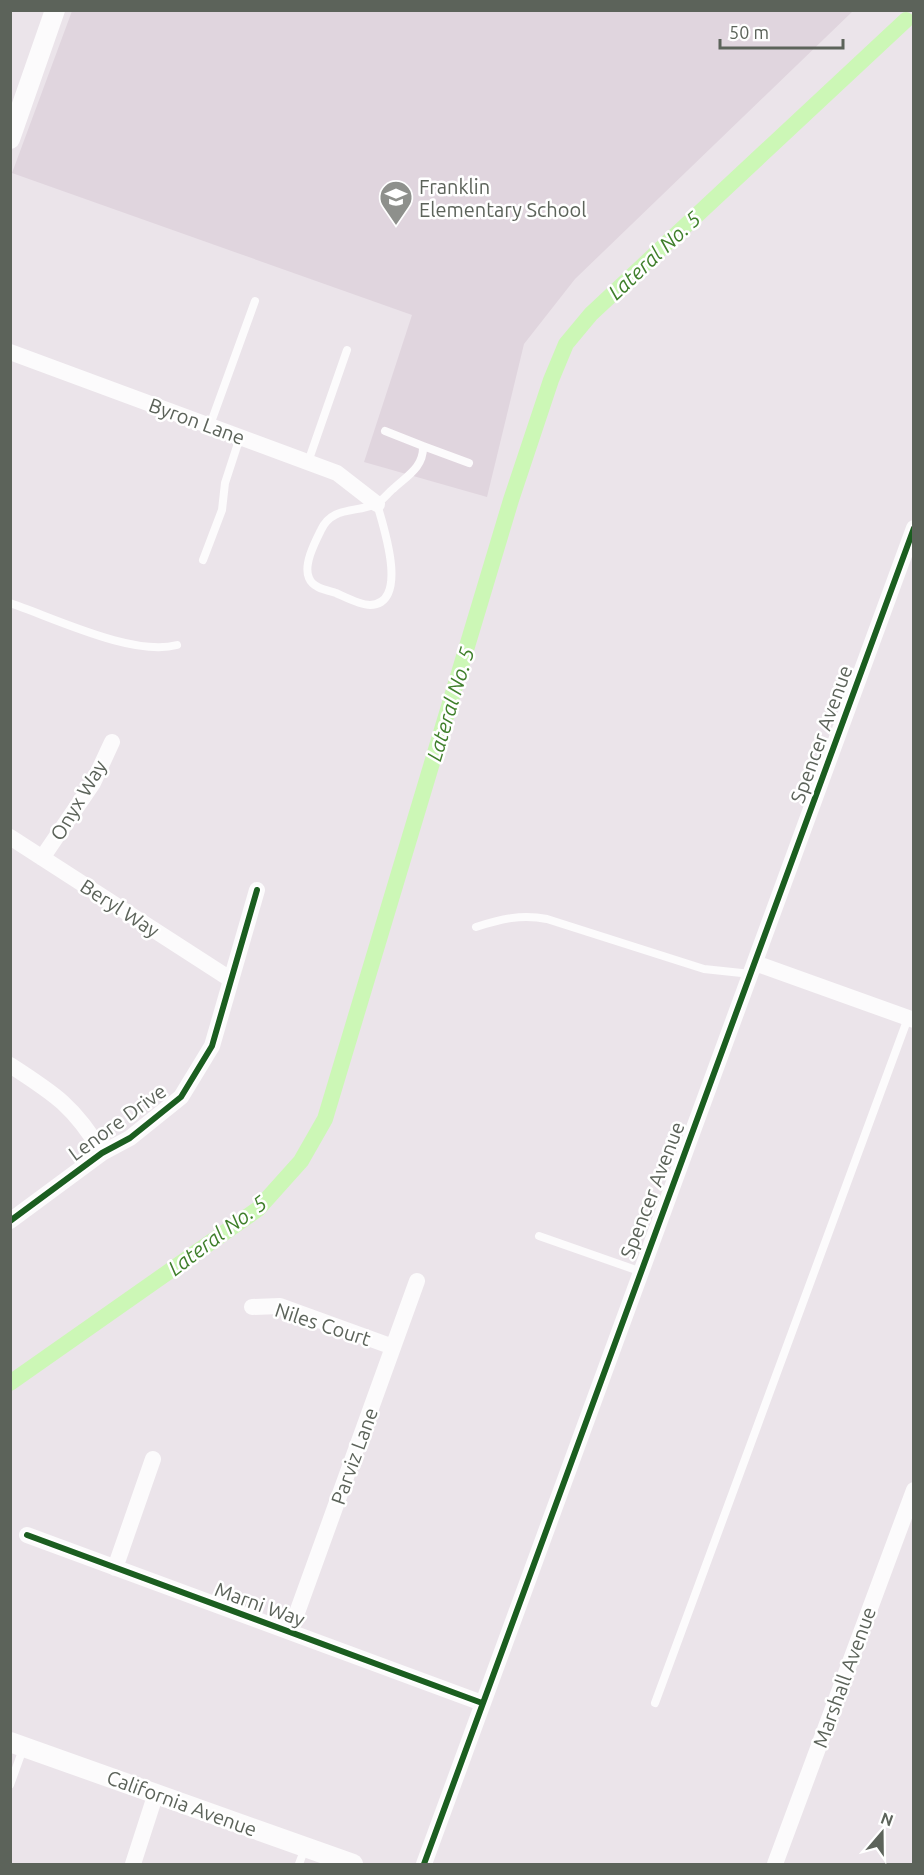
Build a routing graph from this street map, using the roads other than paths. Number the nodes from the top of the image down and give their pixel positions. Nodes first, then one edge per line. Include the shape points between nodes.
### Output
1 (55, 10) edge
2 (10, 139) edge
3 (255, 301) dead end
4 (347, 350) dead end
5 (10, 352) edge
6 (210, 425) junction
7 (385, 430) dead end
8 (240, 436) junction
9 (423, 446) junction
10 (309, 462) junction
11 (469, 463) dead end
12 (377, 504) junction
13 (914, 528) edge
14 (203, 560) dead end
15 (10, 603) edge
16 (177, 645) dead end
17 (112, 742) dead end
18 (10, 837) edge
19 (42, 858) junction
20 (257, 890) dead end
21 (476, 927) dead end
22 (753, 968) junction
23 (230, 979) junction
24 (911, 1019) edge
25 (10, 1065) edge
26 (102, 1153) junction
27 (10, 1221) edge
28 (539, 1236) dead end
29 (639, 1271) junction
30 (417, 1281) dead end
31 (252, 1307) dead end
32 (393, 1347) junction
33 (153, 1459) dead end
34 (914, 1490) edge
35 (27, 1535) dead end
36 (115, 1568) junction
37 (290, 1632) junction
38 (482, 1703) junction
39 (655, 1703) dead end
40 (17, 1744) edge
41 (10, 1785) edge
42 (156, 1793) junction
43 (302, 1856) edge
44 (133, 1864) edge
45 (353, 1864) edge
46 (424, 1864) edge
47 (775, 1864) edge

1 - 2 street
3 - 6 lane
4 - 10 lane
5 - 6 street, Byron Lane
6 - 8 street, Byron Lane
7 - 9 lane
8 - 10 street, Byron Lane
8 - 14 lane via 225,483 222,510
9 - 11 lane
9 - 12 lane via 418,467
10 - 12 street, Byron Lane via 337,473
12 - 12 lane via 343,511 330,517 321,528 308,566 308,578 315,586 369,605 380,603 388,595 392,582 390,560
13 - 22 street, Spencer Avenue
15 - 16 lane via 127,644 161,650
17 - 19 street, Onyx Way via 93,783
18 - 19 street, Beryl Way
19 - 23 street, Beryl Way
20 - 23 street, Lenore Drive
21 - 22 lane via 507,918 537,917 704,969
22 - 24 street
22 - 29 street, Spencer Avenue
23 - 26 street, Lenore Drive via 212,1046 181,1097 130,1138
24 - 39 lane
25 - 26 street via 60,1098 84,1122
26 - 27 street, Lenore Drive
28 - 29 lane
29 - 38 street, Spencer Avenue
30 - 32 street, Parviz Lane
31 - 32 street, Niles Court via 280,1306
32 - 37 street, Parviz Lane
33 - 36 street
34 - 47 street, Marshall Avenue
35 - 36 street, Marni Way
36 - 37 street, Marni Way
37 - 38 street, Marni Way
38 - 46 street, Spencer Avenue
40 - 41 lane
40 - 42 street, California Avenue
42 - 43 street, California Avenue
42 - 44 street
43 - 45 street, California Avenue

